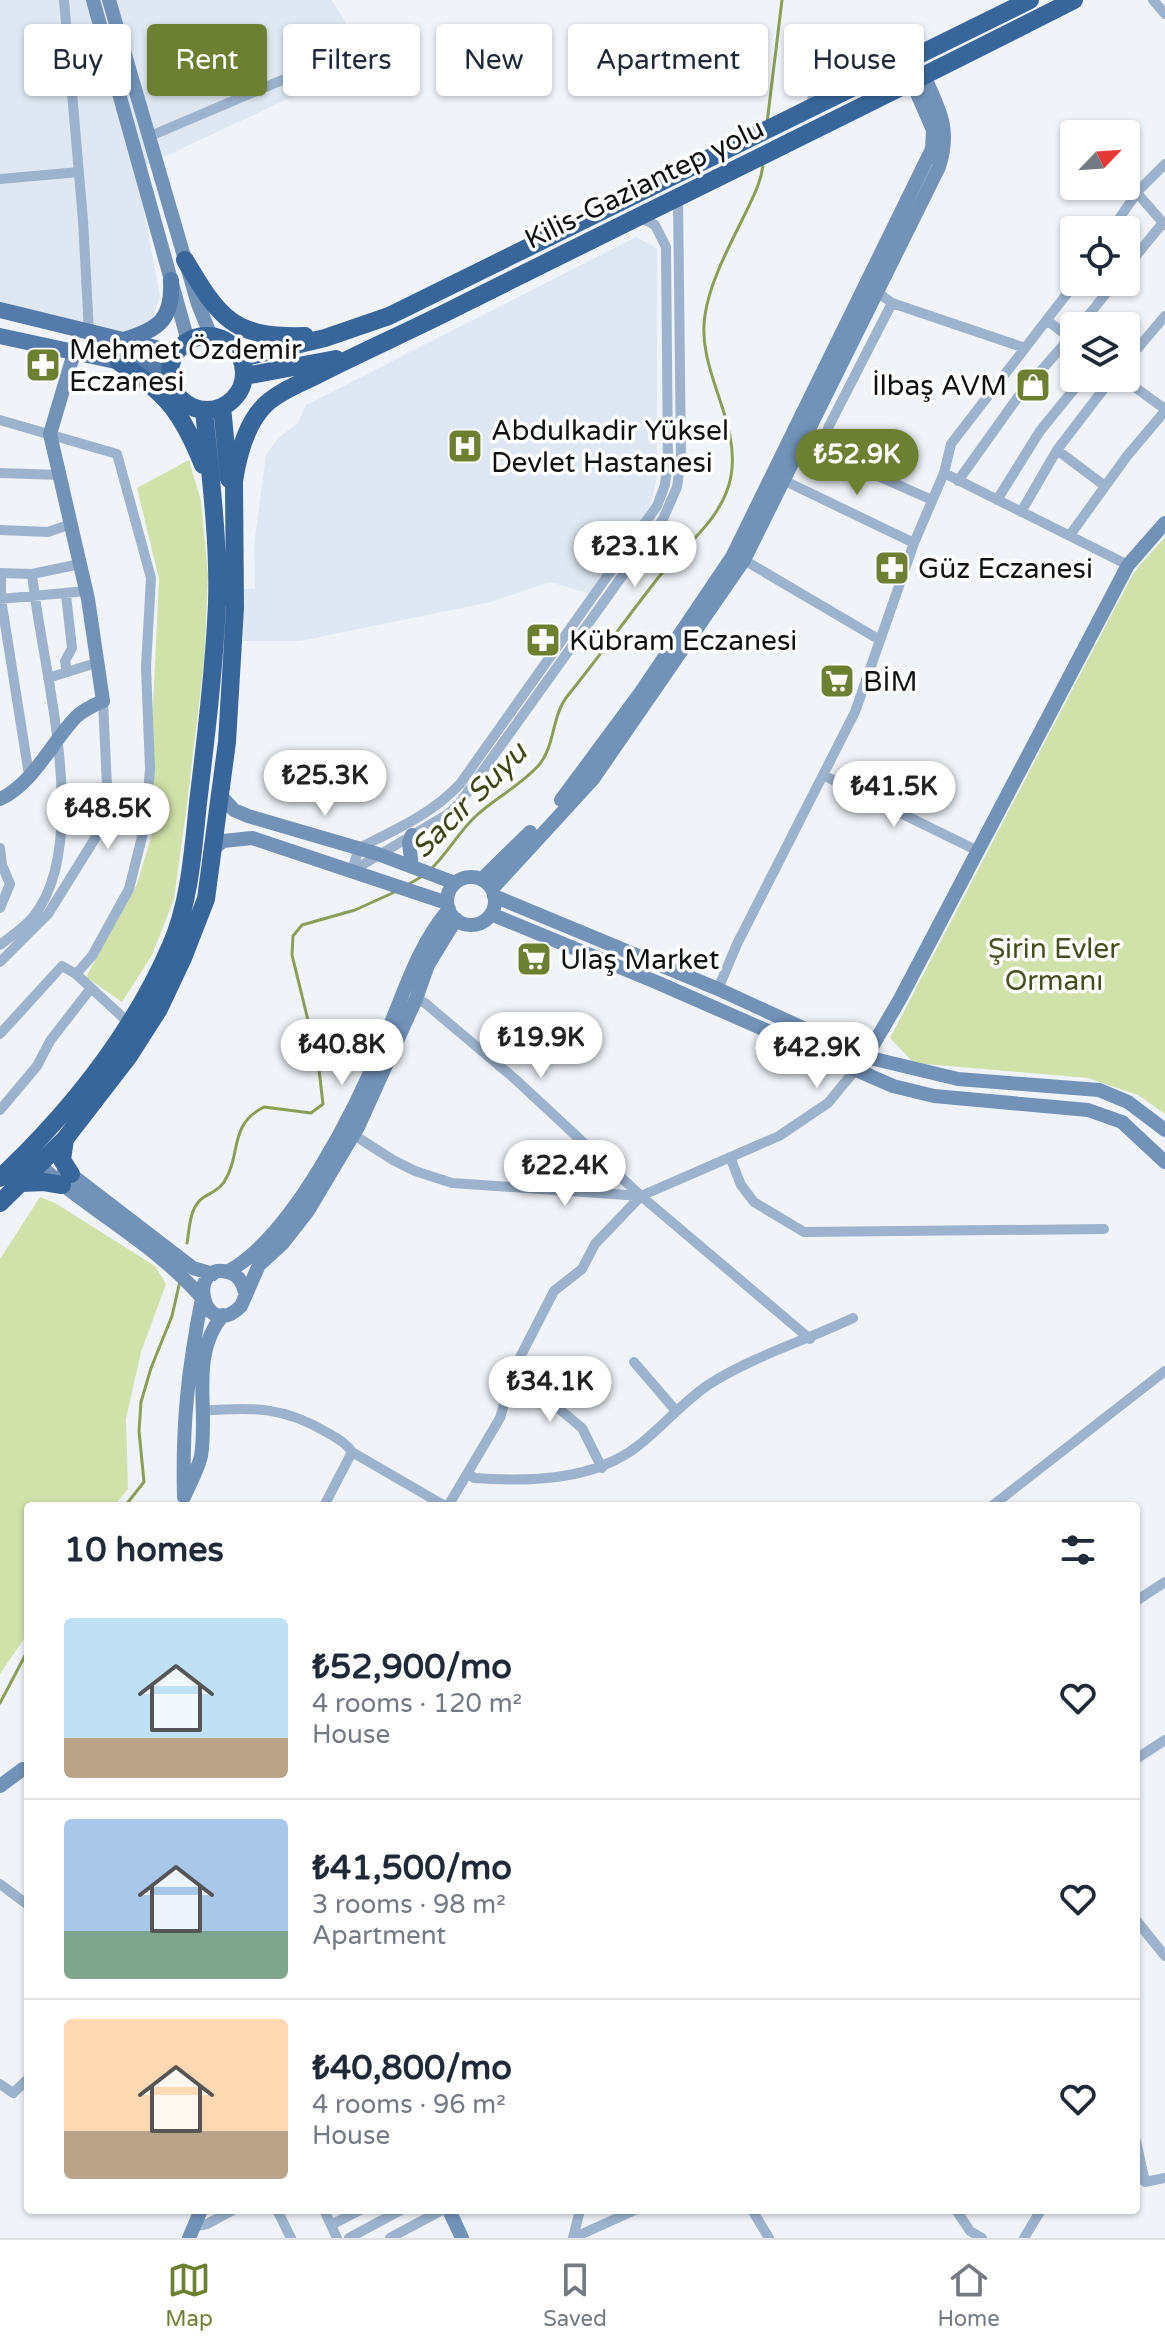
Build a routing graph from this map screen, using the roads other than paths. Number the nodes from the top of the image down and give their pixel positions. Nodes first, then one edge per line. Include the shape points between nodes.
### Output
1 (64, 0) edge
2 (93, 0) edge
3 (109, 0) edge
4 (1030, 0) edge
5 (1074, 0) edge
6 (1153, 0) edge
7 (1001, 6) edge
8 (1165, 14) edge
9 (924, 50) edge
10 (924, 76) edge
11 (283, 80) edge
12 (924, 89) edge
13 (809, 96) edge
14 (835, 96) edge
15 (884, 96) edge
16 (923, 96) edge
17 (807, 110) junction
18 (148, 137) junction
19 (1165, 164) edge
20 (79, 172) junction
21 (0, 179) edge
22 (1140, 190) edge
23 (678, 195) junction
24 (1140, 197) edge
25 (638, 216) junction
26 (1163, 224) edge
27 (1140, 251) edge
28 (185, 260) junction
29 (171, 280) junction
30 (877, 292) junction
31 (1066, 296) edge
32 (1104, 296) edge
33 (892, 303) junction
34 (0, 310) edge
35 (1091, 312) edge
36 (1165, 316) edge
37 (1048, 321) junction
38 (1060, 329) edge
39 (89, 332) junction
40 (0, 336) edge
41 (211, 336) junction
42 (331, 336) junction
43 (123, 340) junction
44 (1140, 345) edge
45 (182, 347) junction
46 (1025, 348) junction
47 (1060, 351) edge
48 (74, 353) junction
49 (353, 357) junction
50 (119, 362) junction
51 (243, 367) junction
52 (171, 373) junction
53 (1140, 391) edge
54 (1072, 392) edge
55 (1101, 392) edge
56 (213, 408) junction
57 (1165, 410) edge
58 (0, 420) edge
59 (50, 434) junction
60 (680, 443) junction
61 (1057, 450) junction
62 (668, 455) junction
63 (680, 464) junction
64 (0, 473) edge
65 (944, 473) junction
66 (60, 475) junction
67 (785, 481) junction
68 (958, 481) junction
69 (1105, 486) junction
70 (212, 497) junction
71 (932, 500) junction
72 (997, 500) junction
73 (1021, 512) junction
74 (233, 513) junction
75 (1165, 523) edge
76 (71, 524) junction
77 (0, 530) edge
78 (1070, 535) junction
79 (914, 543) junction
80 (744, 560) junction
81 (80, 564) junction
82 (1128, 565) junction
83 (1, 574) edge
84 (32, 574) junction
85 (86, 591) junction
86 (66, 595) junction
87 (34, 596) junction
88 (1, 599) edge
89 (880, 640) junction
90 (99, 662) junction
91 (67, 672) junction
92 (48, 678) junction
93 (13, 685) junction
94 (0, 690) edge
95 (103, 701) junction
96 (59, 739) junction
97 (29, 775) junction
98 (825, 776) junction
99 (220, 795) junction
100 (0, 799) edge
101 (412, 835) junction
102 (0, 848) edge
103 (359, 848) junction
104 (213, 849) junction
105 (978, 851) junction
106 (378, 854) junction
107 (412, 867) junction
108 (352, 871) junction
109 (455, 883) junction
110 (50, 886) junction
111 (489, 888) junction
112 (64, 892) junction
113 (0, 908) edge
114 (451, 911) junction
115 (491, 914) junction
116 (0, 945) edge
117 (0, 962) edge
118 (76, 974) junction
119 (91, 988) junction
120 (718, 989) junction
121 (416, 999) junction
122 (130, 1024) junction
123 (0, 1034) edge
124 (866, 1057) junction
125 (855, 1070) junction
126 (0, 1110) edge
127 (1165, 1130) edge
128 (354, 1135) junction
129 (65, 1139) junction
130 (38, 1154) junction
131 (730, 1157) junction
132 (1165, 1162) edge
133 (0, 1178) edge
134 (66, 1180) junction
135 (22, 1183) junction
136 (641, 1196) junction
137 (0, 1203) edge
138 (1104, 1229) dead end
139 (220, 1273) junction
140 (245, 1292) junction
141 (202, 1298) junction
142 (223, 1315) junction
143 (853, 1318) dead end
144 (810, 1339) junction
145 (634, 1362) dead end
146 (515, 1367) junction
147 (1165, 1371) edge
148 (202, 1411) junction
149 (676, 1411) junction
150 (352, 1452) junction
151 (602, 1468) junction
152 (468, 1472) junction
153 (183, 1501) edge
154 (326, 1502) edge
155 (439, 1502) edge
156 (449, 1502) edge
157 (997, 1502) edge
158 (1163, 1587) edge
159 (1140, 1599) edge
160 (1165, 1740) edge
161 (1140, 1756) edge
162 (24, 1772) edge
163 (0, 1786) edge
164 (0, 1884) edge
165 (24, 1902) edge
166 (1140, 1925) edge
167 (1165, 1956) edge
168 (24, 2083) edge
169 (0, 2084) edge
170 (1165, 2178) edge
171 (1141, 2183) edge
172 (199, 2214) edge
173 (226, 2214) edge
174 (278, 2214) edge
175 (326, 2214) edge
176 (352, 2214) edge
177 (394, 2214) edge
178 (435, 2214) edge
179 (451, 2214) edge
180 (579, 2214) edge
181 (626, 2214) edge
182 (754, 2214) edge
183 (959, 2214) edge
184 (1039, 2214) edge
185 (331, 2225) junction
186 (190, 2233) edge
187 (286, 2237) edge
188 (337, 2238) edge
189 (349, 2238) edge
190 (390, 2238) edge
191 (462, 2238) edge
192 (769, 2238) edge
193 (982, 2238) edge
194 (1024, 2238) edge

1 - 20 street
2 - 29 street
3 - 18 street
4 - 7 highway, Kilis-Gaziantep yolu
5 - 10 highway, Kilis-Gaziantep yolu
6 - 8 street
7 - 9 highway, Kilis-Gaziantep yolu
11 - 18 street
12 - 30 street via 943,122 945,147
13 - 17 street
14 - 17 highway, Kilis-Gaziantep yolu
15 - 23 highway, Kilis-Gaziantep yolu
16 - 111 street via 932,149 732,557 571,788
17 - 42 highway, Kilis-Gaziantep yolu via 389,316
18 - 28 street
19 - 22 street
20 - 21 street
20 - 39 street
23 - 25 highway, Kilis-Gaziantep yolu
23 - 60 street
24 - 26 street
25 - 49 highway, Kilis-Gaziantep yolu
25 - 62 street via 655,225 666,247
26 - 27 street
28 - 41 street
28 - 42 highway via 208,299 242,329 277,337
29 - 43 main road via 168,314 144,334
29 - 45 street
30 - 33 street
30 - 67 street
31 - 37 street
32 - 35 street
33 - 46 street
33 - 71 street via 823,443 826,453
34 - 39 main road
36 - 44 street
37 - 38 street
37 - 46 street
39 - 43 main road
40 - 48 main road
41 - 45 highway
41 - 51 highway via 232,345
42 - 51 highway, Kilis-Gaziantep yolu
43 - 45 main road
45 - 52 highway
46 - 65 street via 951,444
47 - 68 street via 1018,397
48 - 50 main road
48 - 59 street
49 - 51 highway
49 - 74 highway, Kilis-Gaziantep yolu via 267,404 248,431 237,462
50 - 52 main road
50 - 70 highway via 172,404 190,433
51 - 56 highway via 236,398
52 - 56 highway via 183,401
53 - 57 street
54 - 72 street
55 - 61 street
56 - 70 highway
56 - 74 highway
57 - 69 street
58 - 59 street
59 - 66 street
59 - 118 street via 117,454 151,578 145,825 129,889 92,956
60 - 62 street
60 - 63 street
61 - 69 street
61 - 73 street
62 - 63 street
62 - 103 street via 665,485 646,525 460,784 419,818
63 - 101 street via 663,519 472,787 448,814
64 - 66 street
65 - 68 street
65 - 71 street
66 - 76 street
67 - 79 street
67 - 80 street
68 - 72 street
69 - 78 street
70 - 122 highway via 217,602 189,878 172,942
71 - 79 street
72 - 73 street
73 - 78 street
74 - 99 highway via 235,608
75 - 82 street
76 - 77 street via 48,532
76 - 81 street
78 - 82 street
79 - 89 street
80 - 89 street
80 - 111 street via 593,779
81 - 84 street
81 - 85 street
82 - 105 street
83 - 84 street
83 - 88 street
84 - 87 street
85 - 86 street
85 - 90 street
86 - 87 street
86 - 91 street via 72,648 65,661
87 - 88 street
87 - 92 street
88 - 93 street
89 - 98 street
90 - 91 street
90 - 95 street
91 - 92 street
92 - 96 street
93 - 94 street
93 - 97 street
95 - 96 street via 78,714
95 - 112 street via 104,824
96 - 97 street
96 - 110 street via 59,859
97 - 100 street
98 - 105 street
98 - 120 street
99 - 103 street via 248,816
99 - 104 highway
101 - 106 street
101 - 107 street
102 - 113 street via 10,884
103 - 106 street
103 - 108 street
104 - 108 street via 223,841 252,838
104 - 129 highway via 206,899 159,1009
105 - 124 street
106 - 107 street
106 - 108 street
107 - 109 street
108 - 114 street
109 - 111 street via 468,877
109 - 114 street via 448,896
110 - 112 street
110 - 116 street via 33,917
111 - 115 street
111 - 120 street
112 - 117 street
114 - 115 street via 471,925
114 - 121 street
114 - 139 street via 439,921 411,972 358,1097 301,1197 246,1261
115 - 125 street
118 - 119 street
118 - 123 street via 62,966
119 - 122 street
119 - 126 street
120 - 124 street
121 - 128 street
121 - 136 street via 515,1079
122 - 130 highway
124 - 125 street
124 - 127 street via 958,1079 1099,1090 1128,1102
125 - 131 street via 828,1103 779,1136
125 - 132 street via 934,1096 1088,1110 1122,1122
128 - 136 street via 415,1171 452,1183
128 - 140 street via 308,1211 259,1265
129 - 130 highway
129 - 134 highway
130 - 133 highway
130 - 134 street
130 - 135 highway
131 - 136 street
131 - 138 street via 754,1202 804,1232
134 - 135 highway
134 - 139 street via 193,1268
134 - 141 street via 174,1267
135 - 137 highway
136 - 144 street
136 - 146 street via 595,1244 582,1269 554,1291
139 - 140 street via 240,1279
139 - 141 street via 204,1284
140 - 142 street via 241,1306
141 - 142 street via 210,1310
141 - 153 street via 188,1373
142 - 148 street via 204,1344
143 - 144 street
144 - 149 street via 708,1385
145 - 149 street
146 - 151 street via 582,1428
146 - 152 street via 500,1418
147 - 157 street
148 - 150 street via 280,1410 305,1419
148 - 153 street via 201,1457
149 - 151 street via 637,1447
150 - 154 street
150 - 155 street
151 - 152 street via 504,1480 474,1478
152 - 156 street
158 - 159 street
160 - 161 street
162 - 163 street
164 - 165 street
166 - 167 street
168 - 169 street via 13,2093
170 - 171 street
172 - 186 street
173 - 186 street
174 - 187 street
175 - 185 street
176 - 185 street
177 - 189 street
178 - 190 street
179 - 191 street
180 - 181 street via 573,2238
182 - 192 street
183 - 193 street
184 - 194 street
185 - 188 street

